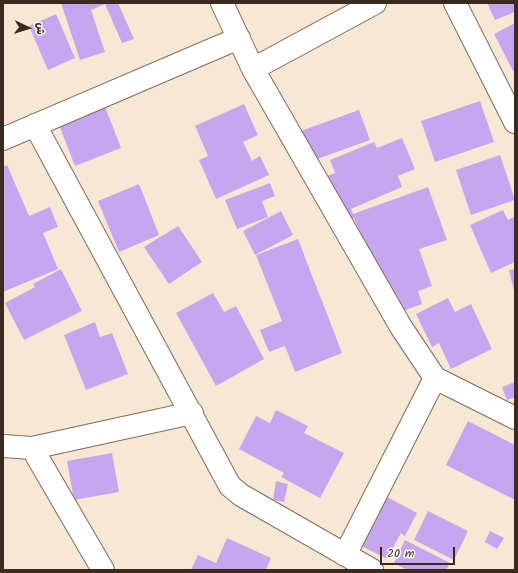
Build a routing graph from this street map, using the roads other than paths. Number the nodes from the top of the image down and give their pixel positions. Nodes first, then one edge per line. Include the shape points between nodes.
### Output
1 (222, 3) edge
2 (375, 3) edge
3 (456, 3) edge
4 (239, 38) junction
5 (253, 69) junction
6 (515, 122) edge
7 (35, 125) junction
8 (3, 139) edge
9 (435, 378) junction
10 (192, 413) junction
11 (515, 418) edge
12 (3, 446) edge
13 (32, 448) junction
14 (345, 555) junction
15 (103, 570) edge
16 (372, 570) edge

1 - 4 street
2 - 5 street
3 - 6 street
4 - 5 street
4 - 7 street
5 - 9 street via 401,327
7 - 8 street
7 - 10 street
9 - 11 street
9 - 14 street
10 - 13 street
10 - 14 street via 230,486 241,495
12 - 13 street
13 - 15 street
14 - 16 street

